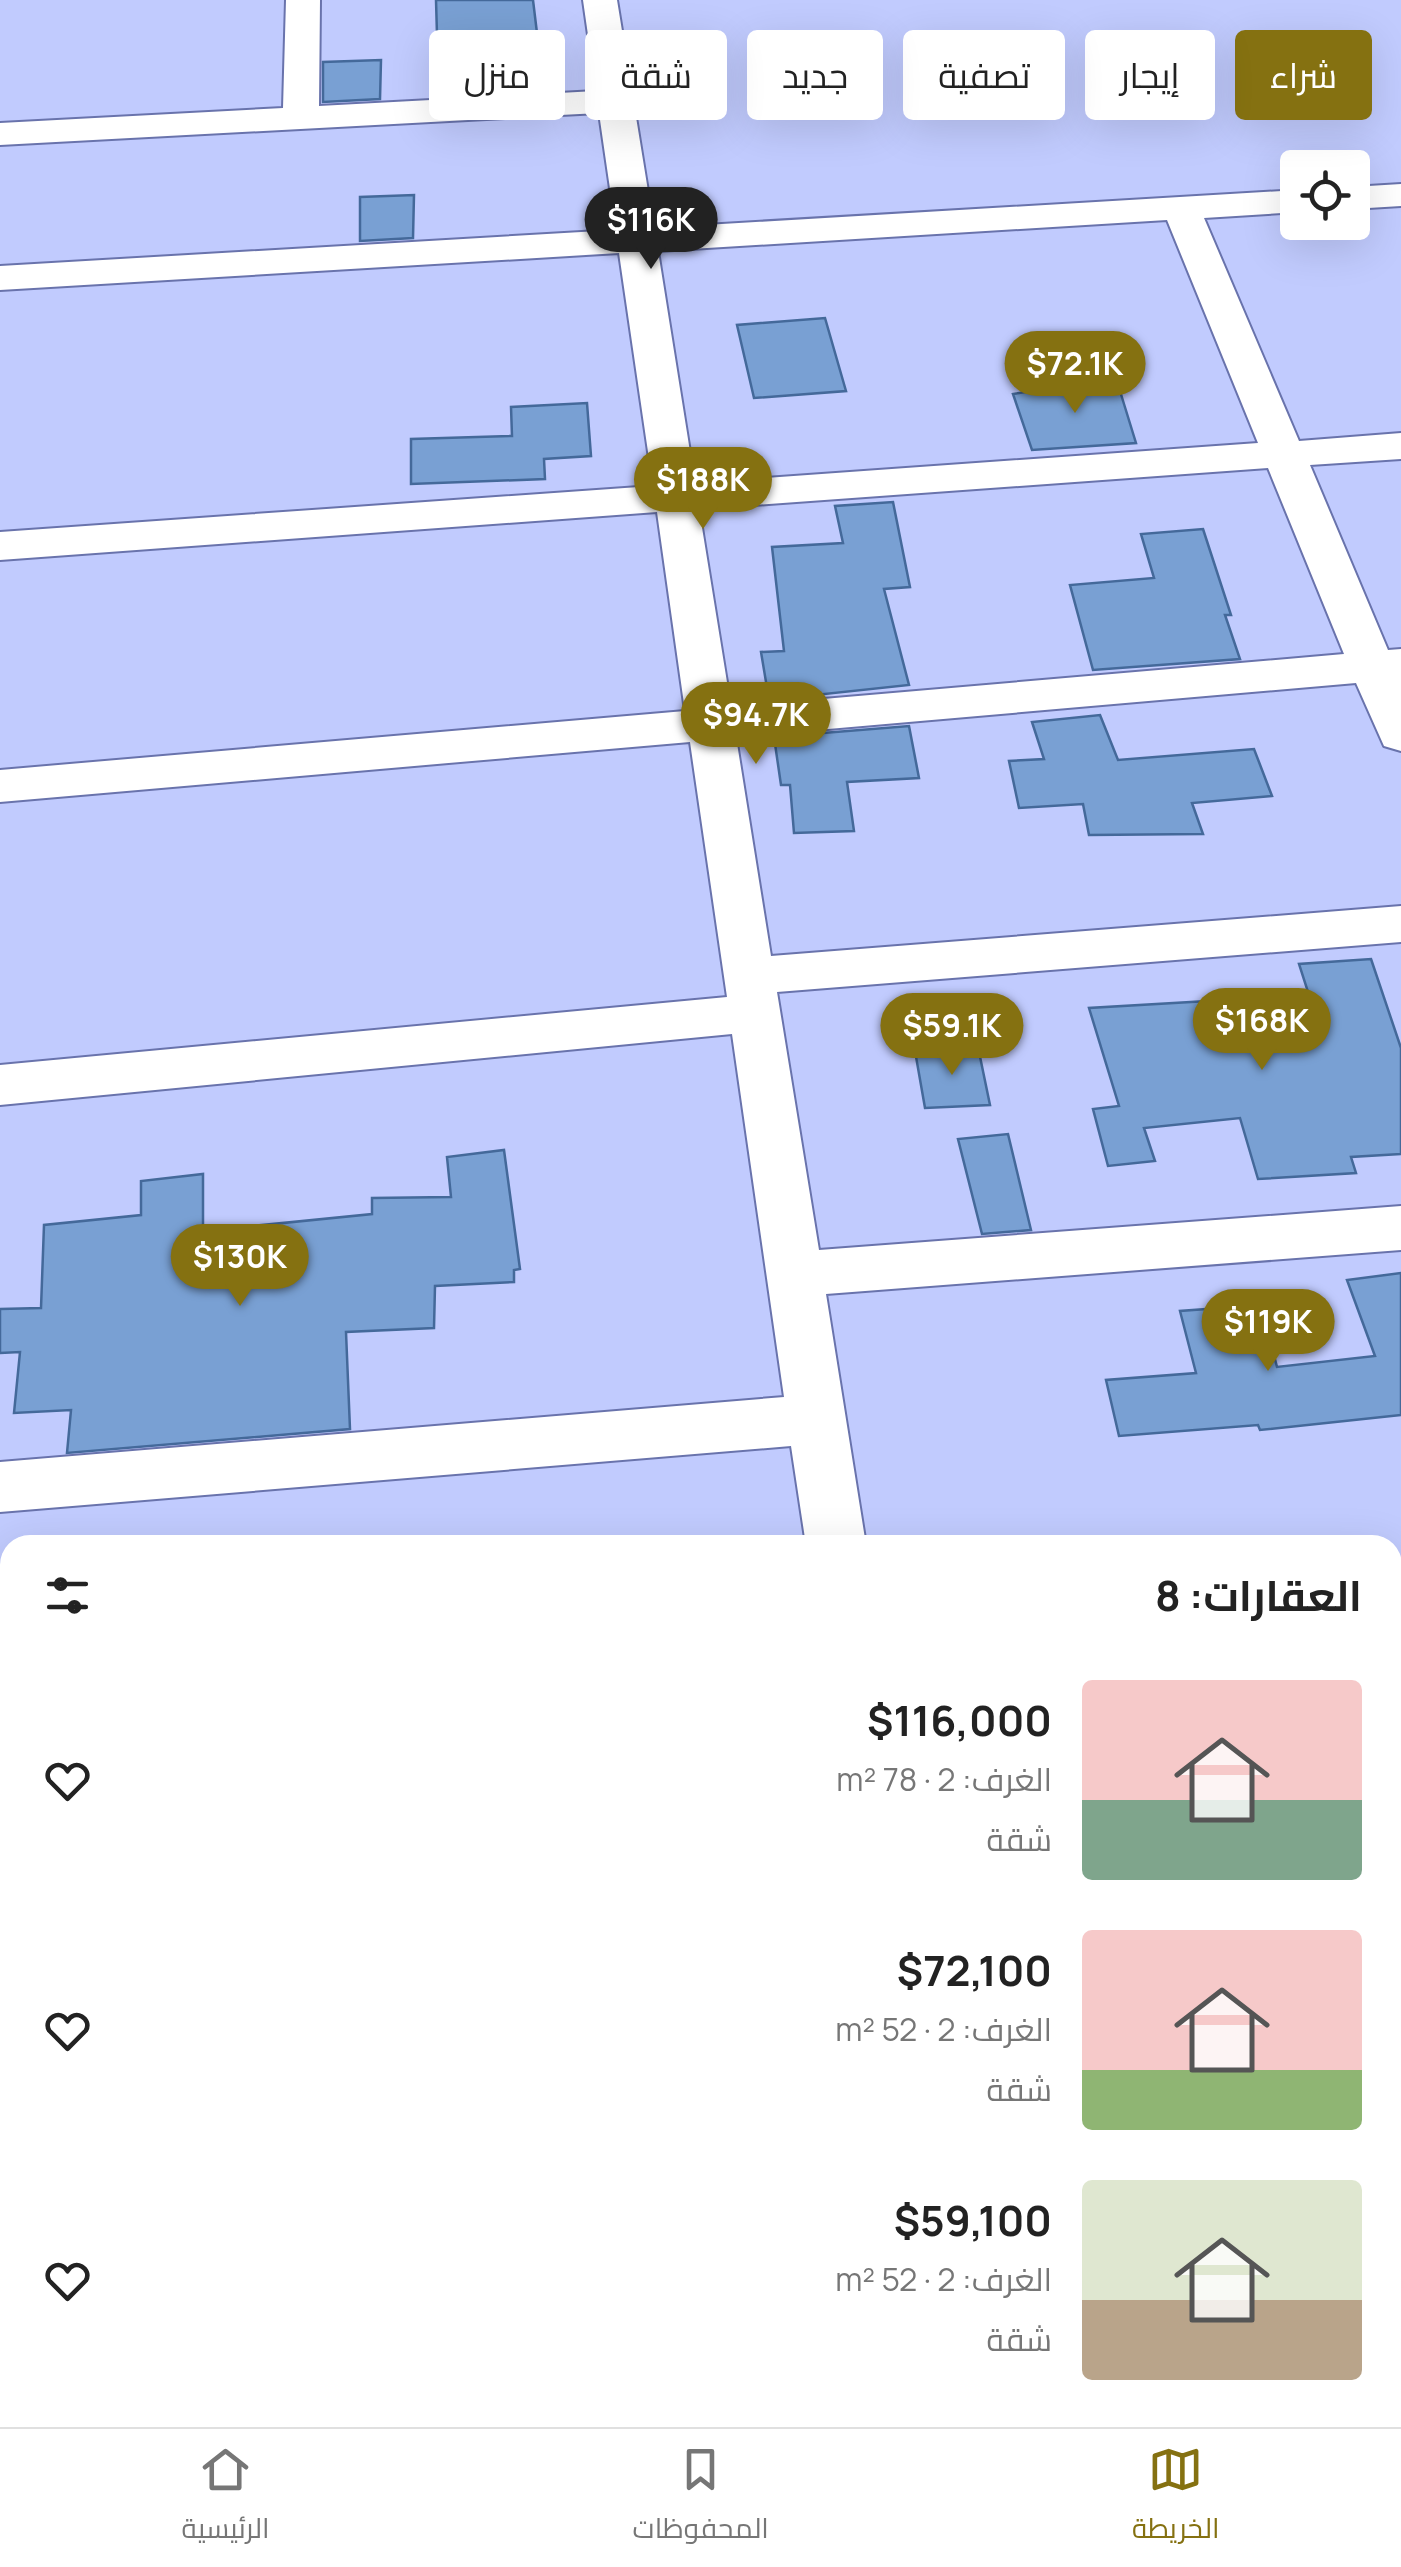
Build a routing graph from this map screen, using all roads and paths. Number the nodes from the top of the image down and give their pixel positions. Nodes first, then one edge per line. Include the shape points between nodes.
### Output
1 (303, 0) edge
2 (600, 0) edge
3 (604, 30) edge
4 (585, 102) edge
5 (301, 118) junction
6 (618, 120) edge
7 (0, 134) edge
8 (1401, 195) edge
9 (1370, 197) edge
10 (1280, 203) edge
11 (1181, 208) junction
12 (636, 239) junction
13 (0, 278) edge
14 (1401, 446) edge
15 (1284, 454) junction
16 (676, 498) junction
17 (0, 546) edge
18 (1387, 665) edge
19 (710, 724) junction
20 (1401, 735) edge
21 (0, 786) edge
22 (1401, 924) edge
23 (752, 994) junction
24 (0, 1085) edge
25 (1401, 1228) edge
26 (794, 1274) junction
27 (816, 1419) junction
28 (0, 1487) edge
29 (834, 1535) edge

1 - 5 street
2 - 3 street
4 - 5 street
5 - 7 street
6 - 12 street
8 - 9 street
10 - 11 street
11 - 12 street
11 - 15 street
12 - 13 street
12 - 16 street
14 - 15 street
15 - 16 street
15 - 18 street
16 - 17 street
16 - 19 street
18 - 19 street
18 - 20 street
19 - 21 street
19 - 23 street
22 - 23 street
23 - 24 street
23 - 26 street
25 - 26 street
26 - 27 street
27 - 28 street
27 - 29 street

